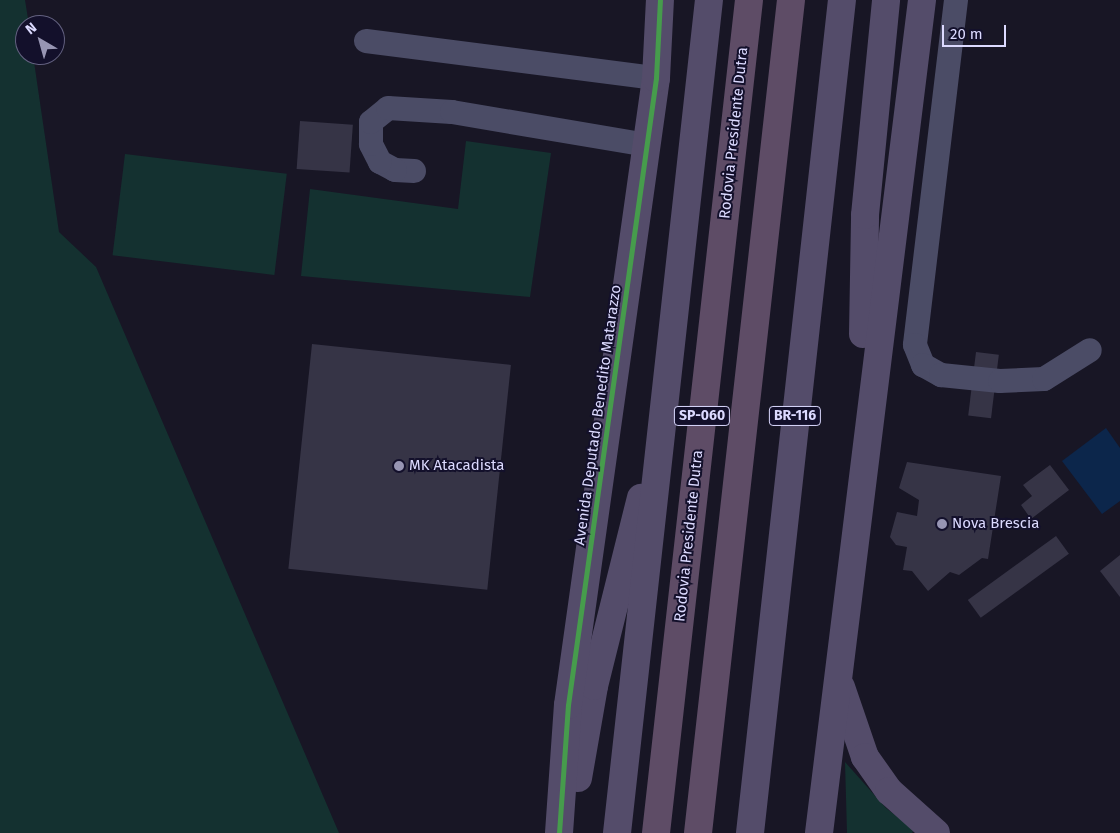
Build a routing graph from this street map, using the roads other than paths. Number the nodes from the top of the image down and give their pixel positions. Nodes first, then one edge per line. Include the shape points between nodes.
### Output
1 (660, 0) edge
2 (709, 0) edge
3 (749, 0) edge
4 (791, 0) edge
5 (842, 0) edge
6 (886, 0) edge
7 (922, 0) edge
8 (956, 0) edge
9 (366, 41) dead end
10 (656, 78) junction
11 (647, 146) junction
12 (414, 171) dead end
13 (1090, 350) dead end
14 (662, 430) junction
15 (861, 468) junction
16 (837, 673) junction
17 (559, 833) edge
18 (569, 833) edge
19 (617, 833) edge
20 (656, 833) edge
21 (698, 833) edge
22 (750, 833) edge
23 (819, 833) edge
24 (936, 833) edge

1 - 10 main road, Avenida Deputado Benedito Matarazzo
2 - 14 main road
3 - 20 highway, Rodovia Presidente Dutra / SP-060
4 - 21 highway, SP-060
5 - 22 main road, BR-116
6 - 15 main road via 865,215
7 - 15 main road
8 - 13 lane via 915,345 923,365 941,375 1000,381 1044,379
9 - 10 lane
10 - 11 main road, Avenida Deputado Benedito Matarazzo
11 - 12 lane via 452,112 388,108 371,122 371,144 380,162 395,170
11 - 17 main road, Avenida Deputado Benedito Matarazzo via 568,705
14 - 18 main road via 594,686
14 - 19 main road
15 - 16 main road
16 - 23 main road
16 - 24 main road via 865,757 889,791

